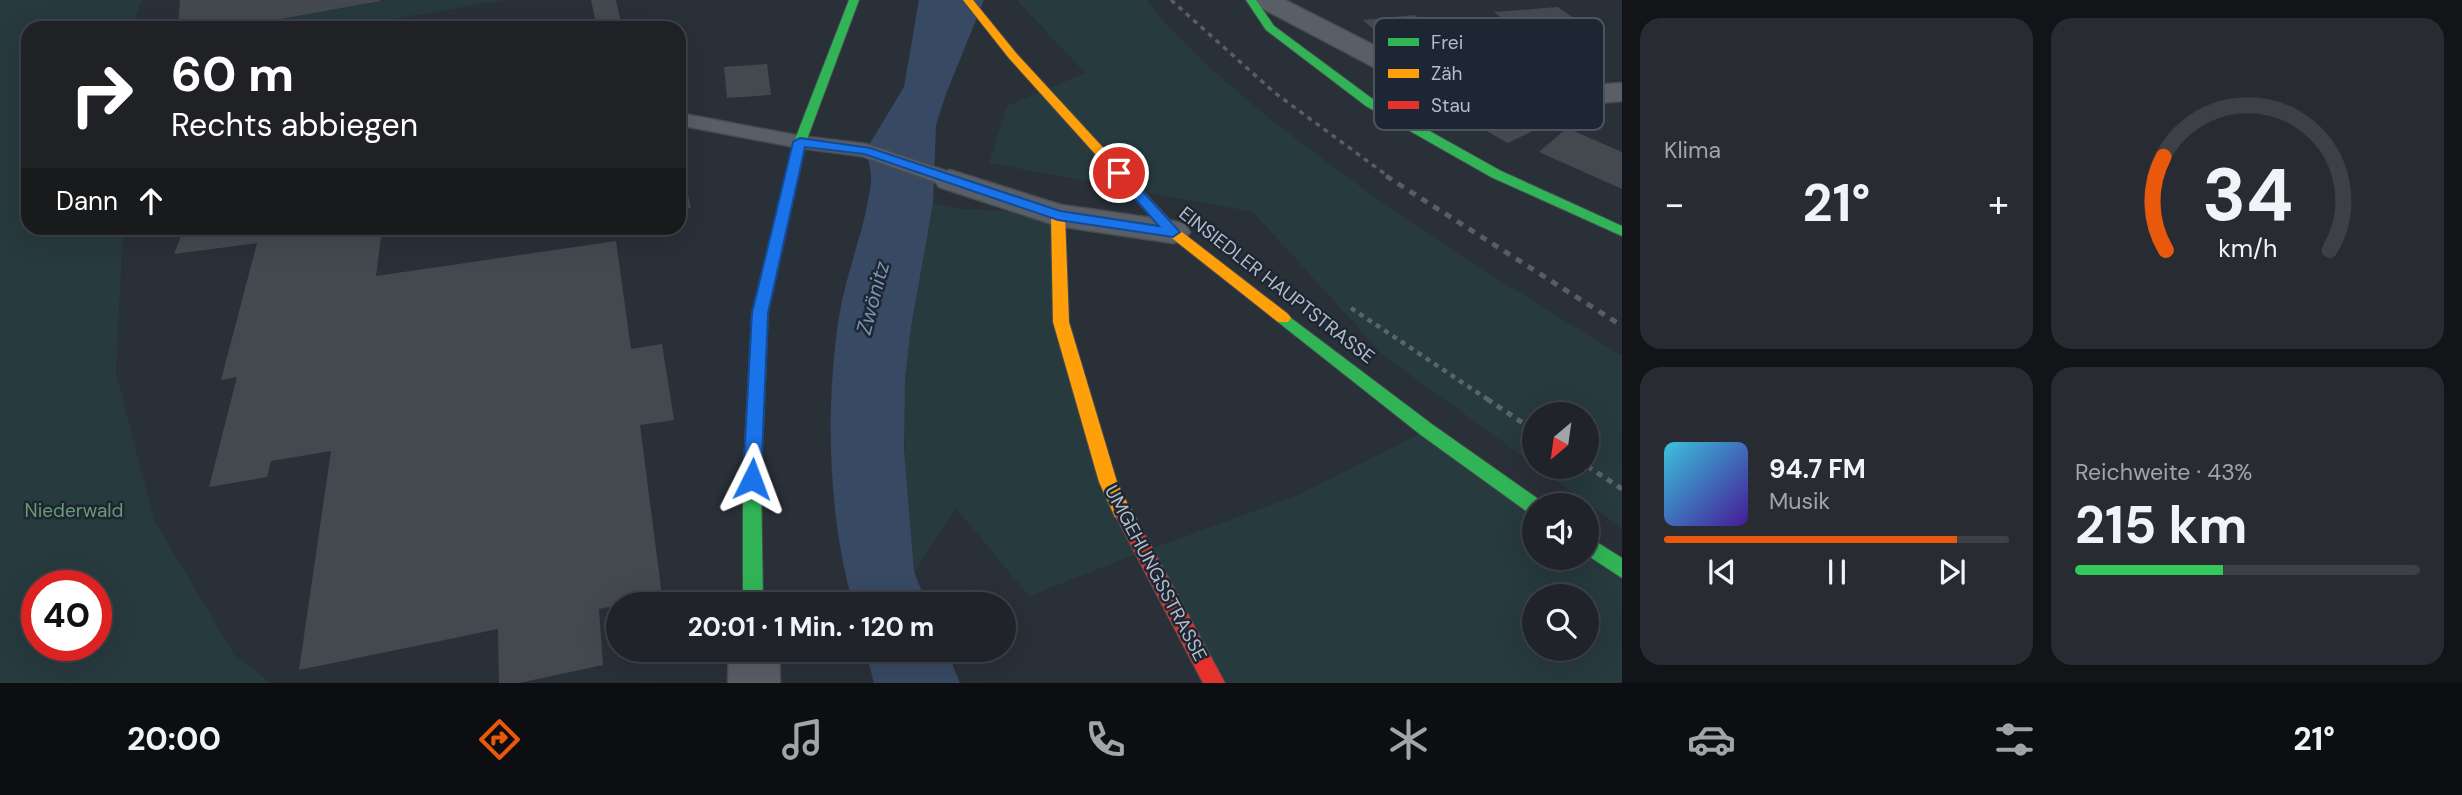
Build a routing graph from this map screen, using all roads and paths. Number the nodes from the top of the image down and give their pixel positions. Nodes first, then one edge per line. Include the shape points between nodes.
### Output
1 (854, 0) edge
2 (968, 0) edge
3 (1251, 0) edge
4 (1265, 0) edge
5 (1374, 56) edge
6 (1622, 92) edge
7 (1604, 93) edge
8 (1374, 105) edge
9 (686, 121) edge
10 (1418, 130) edge
11 (800, 142) junction
12 (950, 180) joint
13 (1058, 215) junction
14 (1622, 231) edge
15 (1173, 232) junction
16 (1600, 475) edge
17 (1622, 489) edge
18 (1522, 498) edge
19 (1599, 553) edge
20 (1622, 569) edge
21 (753, 592) edge
22 (754, 662) edge
23 (754, 683) edge
24 (1214, 683) edge

1 - 11 street
2 - 15 street, EINSIEDLER HAUPTSTRASSE
3 - 8 street via 1270,28
4 - 5 street
6 - 7 street
9 - 11 lane
10 - 14 street via 1496,174
11 - 12 lane via 866,150
11 - 21 street via 760,313 752,479
12 - 13 street
13 - 15 street
13 - 24 street, UMGEHUNGSSTRASSE via 1062,322 1108,482
15 - 18 street, EINSIEDLER HAUPTSTRASSE via 1427,430
16 - 17 path
19 - 20 street
22 - 23 street

